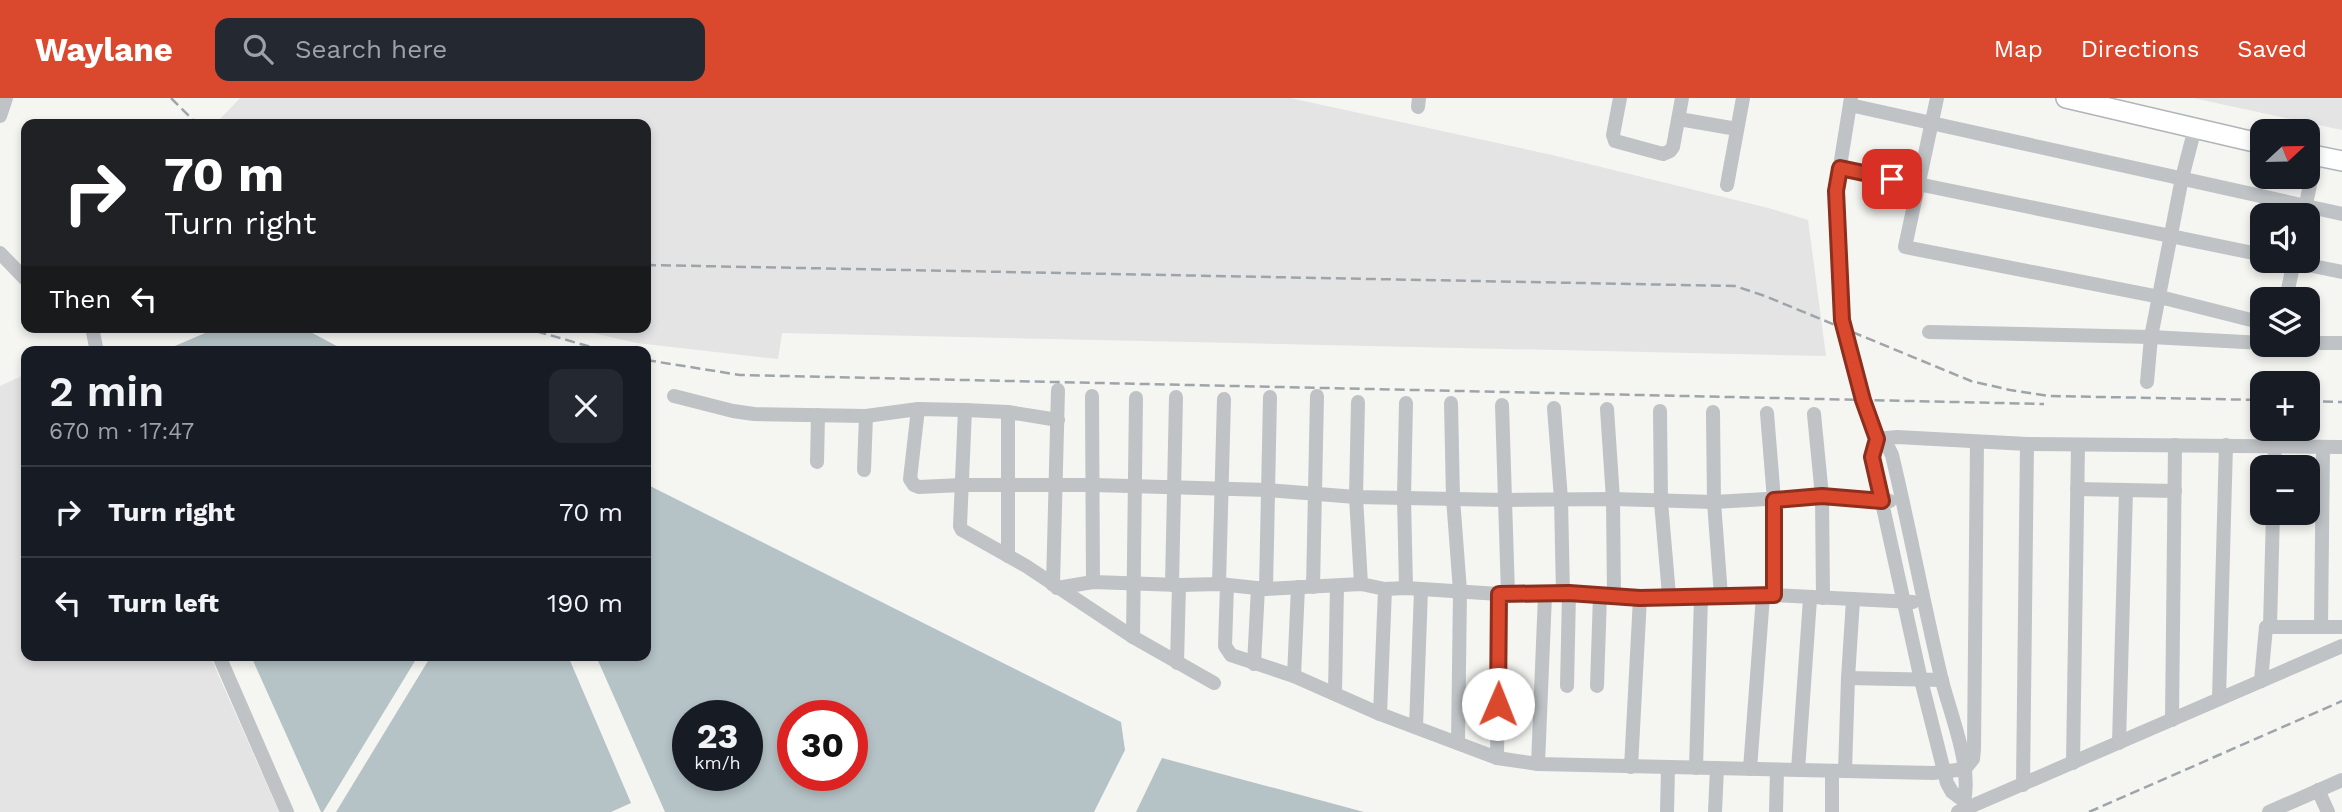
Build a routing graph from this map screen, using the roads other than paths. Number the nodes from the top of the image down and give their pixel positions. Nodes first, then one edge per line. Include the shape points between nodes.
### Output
1 (6, 98) edge
2 (1620, 98) edge
3 (1682, 98) edge
4 (1743, 98) edge
5 (1937, 98) edge
6 (2066, 98) edge
7 (1851, 102) edge
8 (0, 116) edge
9 (1679, 119) junction
10 (1931, 123) junction
11 (2195, 128) junction
12 (1737, 129) junction
13 (2250, 141) edge
14 (2320, 157) edge
15 (2342, 161) edge
16 (1840, 168) junction
17 (2182, 178) junction
18 (1919, 184) junction
19 (1727, 185) dead end
20 (2275, 203) edge
21 (2320, 212) edge
22 (2342, 214) edge
23 (2172, 235) junction
24 (2250, 252) edge
25 (0, 253) edge
26 (2320, 267) edge
27 (2342, 272) edge
28 (21, 275) edge
29 (2160, 297) junction
30 (2250, 320) edge
31 (1929, 332) dead end
32 (2151, 337) junction
33 (2250, 342) edge
34 (2320, 343) edge
35 (2342, 343) edge
36 (2147, 382) dead end
37 (1058, 390) dead end
38 (674, 396) dead end
39 (1092, 396) dead end
40 (1317, 396) dead end
41 (1175, 397) dead end
42 (1270, 397) dead end
43 (1136, 398) dead end
44 (1224, 399) dead end
45 (1358, 402) dead end
46 (1406, 403) dead end
47 (1451, 403) dead end
48 (1502, 405) dead end
49 (1554, 408) dead end
50 (1607, 408) dead end
51 (918, 409) junction
52 (965, 410) junction
53 (1660, 411) dead end
54 (1008, 412) junction
55 (1713, 412) dead end
56 (1767, 413) dead end
57 (1814, 414) dead end
58 (818, 415) junction
59 (866, 416) junction
60 (1058, 420) junction
61 (1877, 439) junction
62 (1977, 442) junction
63 (2027, 444) junction
64 (2078, 444) junction
65 (2175, 445) junction
66 (2226, 445) junction
67 (2275, 446) junction
68 (2323, 447) junction
69 (2342, 447) edge
70 (2275, 455) edge
71 (817, 462) dead end
72 (863, 470) dead end
73 (1008, 484) junction
74 (962, 485) junction
75 (1055, 485) junction
76 (1094, 485) junction
77 (1133, 487) junction
78 (1174, 488) junction
79 (2077, 489) junction
80 (1222, 490) junction
81 (1268, 490) junction
82 (2126, 490) junction
83 (2175, 491) junction
84 (1315, 493) junction
85 (1356, 496) junction
86 (1822, 496) junction
87 (1404, 497) junction
88 (1453, 498) junction
89 (1504, 499) junction
90 (1561, 499) junction
91 (1613, 499) junction
92 (1774, 500) junction
93 (1882, 501) junction
94 (1903, 501) junction
95 (1661, 502) junction
96 (1714, 502) junction
97 (2273, 525) edge
98 (1008, 556) junction
99 (1093, 582) junction
100 (1133, 584) junction
101 (1223, 584) junction
102 (1361, 584) junction
103 (1176, 585) junction
104 (1055, 586) junction
105 (1337, 586) junction
106 (1298, 587) junction
107 (1313, 587) junction
108 (1406, 588) junction
109 (1262, 589) junction
110 (1385, 589) junction
111 (1421, 590) junction
112 (1460, 591) junction
113 (1503, 594) junction
114 (1545, 594) junction
115 (1566, 594) junction
116 (1607, 596) junction
117 (1669, 596) junction
118 (1721, 596) junction
119 (1769, 596) junction
120 (1701, 597) junction
121 (1640, 598) junction
122 (1816, 598) junction
123 (1853, 600) junction
124 (1924, 602) junction
125 (1905, 603) junction
126 (2270, 626) junction
127 (2322, 627) junction
128 (2342, 627) edge
129 (1133, 637) junction
130 (2342, 646) edge
131 (221, 661) edge
132 (1177, 663) junction
133 (1254, 664) junction
134 (1294, 677) junction
135 (1848, 678) junction
136 (1921, 680) junction
137 (1942, 680) junction
138 (2261, 681) junction
139 (1214, 683) dead end
140 (1567, 686) dead end
141 (1597, 686) dead end
142 (1335, 693) junction
143 (2219, 699) junction
144 (1380, 714) junction
145 (2172, 720) junction
146 (1416, 727) junction
147 (1458, 743) junction
148 (2119, 743) junction
149 (1497, 758) junction
150 (2073, 763) junction
151 (1538, 764) junction
152 (1631, 766) junction
153 (1668, 767) junction
154 (1696, 768) junction
155 (1717, 768) junction
156 (1750, 769) junction
157 (1965, 769) junction
158 (1777, 770) junction
159 (1798, 770) junction
160 (1839, 771) junction
161 (1944, 773) junction
162 (2342, 780) edge
163 (2023, 785) junction
164 (2318, 790) junction
165 (1777, 809) edge
166 (287, 812) edge
167 (1667, 812) edge
168 (1715, 812) edge
169 (1832, 812) edge
170 (1958, 812) edge
171 (2269, 812) edge
172 (2328, 812) edge

1 - 8 street
2 - 9 street via 1613,135 1618,143 1667,153 1673,147
3 - 9 street
4 - 12 street
5 - 10 street
6 - 11 main road
7 - 10 street
7 - 16 street
9 - 12 street
10 - 17 street
10 - 18 street
11 - 13 main road
11 - 17 street
12 - 19 street
14 - 15 main road
16 - 18 street
16 - 61 street via 1836,191 1842,320
17 - 20 street
17 - 23 street
18 - 23 street
18 - 29 street via 1905,247
21 - 22 street
23 - 24 street
23 - 29 street
25 - 28 street
26 - 27 street
29 - 30 street
29 - 32 street
31 - 32 street
32 - 33 street
32 - 36 street
34 - 35 street
37 - 60 street
38 - 58 street via 744,413
39 - 76 street
40 - 84 street
41 - 78 street
42 - 81 street
43 - 77 street
44 - 80 street
45 - 85 street
46 - 87 street
47 - 88 street
48 - 89 street
49 - 90 street
50 - 91 street
51 - 52 street
51 - 59 street
51 - 74 street via 911,483 919,487
52 - 54 street
52 - 74 street
53 - 95 street
54 - 60 street
54 - 73 street
55 - 96 street
56 - 92 street
57 - 86 street
58 - 59 street
58 - 71 street
59 - 72 street
60 - 75 street
61 - 62 street
61 - 93 street via 1872,457
61 - 94 street via 1890,449
62 - 63 street
62 - 157 street via 1974,749
63 - 64 street
63 - 163 street
64 - 65 street
64 - 79 street
65 - 66 street
65 - 83 street
66 - 67 street
66 - 143 street
67 - 68 street
67 - 70 street
68 - 69 street
68 - 127 street
73 - 74 street
73 - 75 street
73 - 98 street
74 - 98 street via 962,530
75 - 76 street
75 - 104 street
76 - 77 street
76 - 99 street
77 - 78 street
77 - 100 street
78 - 80 street
78 - 103 street
79 - 82 street
79 - 150 street
80 - 81 street
80 - 101 street
81 - 84 street
81 - 109 street
82 - 83 street
82 - 148 street
83 - 145 street
84 - 85 street
84 - 107 street
85 - 87 street
85 - 102 street
86 - 92 street
86 - 93 street
86 - 122 street
87 - 88 street
87 - 108 street
88 - 89 street
88 - 112 street
89 - 90 street
89 - 113 street
90 - 91 street
90 - 115 street
91 - 95 street
91 - 116 street
92 - 96 street
92 - 119 street
93 - 94 street
93 - 125 street
94 - 124 street
95 - 96 street
95 - 117 street
96 - 118 street
97 - 126 street
98 - 104 street
99 - 100 street
99 - 104 street
100 - 103 street
100 - 129 street
101 - 103 street
101 - 109 street
101 - 133 street via 1227,650
102 - 105 street
102 - 110 street
103 - 132 street
104 - 129 street
105 - 107 street
105 - 142 street
106 - 107 street
106 - 109 street
106 - 134 street
108 - 110 street
108 - 111 street
109 - 133 street
110 - 144 street
111 - 112 street
111 - 146 street
112 - 113 street
112 - 147 street
113 - 114 street
113 - 149 street
114 - 115 street
114 - 151 street
115 - 116 street
115 - 140 street
116 - 121 street
116 - 141 street
117 - 120 street
117 - 121 street
118 - 119 street
118 - 120 street
119 - 122 street
119 - 156 street
120 - 154 street
121 - 152 street
122 - 123 street
122 - 159 street
123 - 125 street
123 - 135 street
124 - 125 street
124 - 137 street
125 - 136 street
126 - 127 street
126 - 138 street via 2264,629
127 - 128 street
129 - 132 street
130 - 138 street
131 - 166 street
132 - 139 street
133 - 134 street
134 - 142 street
135 - 136 street
135 - 160 street
136 - 137 street
136 - 161 street
137 - 157 street
138 - 143 street
142 - 144 street
143 - 145 street
144 - 146 street
145 - 148 street
146 - 147 street
147 - 149 street
148 - 150 street
149 - 151 street
150 - 163 street
151 - 152 street
152 - 153 street
153 - 154 street
153 - 167 street
154 - 155 street
155 - 156 street
155 - 168 street
156 - 158 street
157 - 161 street
157 - 161 street via 1965,802 1952,792
158 - 159 street
158 - 165 street
159 - 160 street
160 - 161 street
160 - 169 street
162 - 164 street
163 - 170 street
164 - 171 street
164 - 172 street

